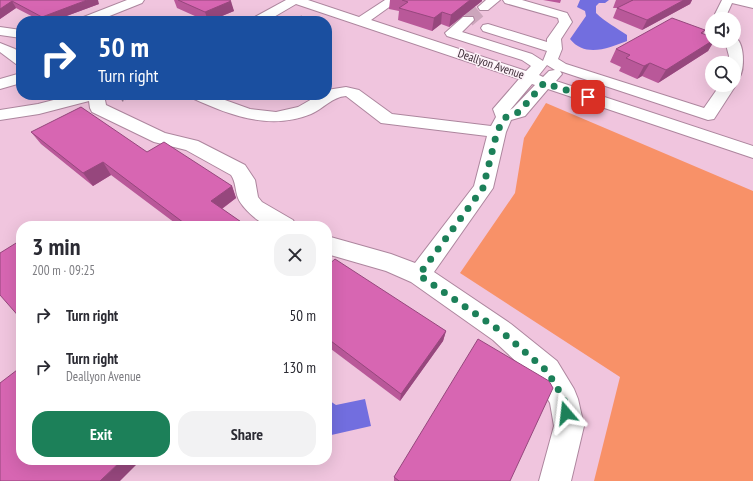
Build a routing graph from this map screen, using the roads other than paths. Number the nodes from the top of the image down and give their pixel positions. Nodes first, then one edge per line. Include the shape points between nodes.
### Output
1 (138, 0) edge
2 (296, 0) edge
3 (393, 0) edge
4 (509, 0) edge
5 (728, 0) edge
6 (733, 0) edge
7 (753, 4) edge
8 (723, 12) edge
9 (98, 16) edge
10 (267, 16) edge
11 (468, 20) tunnel mouth
12 (361, 21) junction
13 (548, 24) dead end
14 (488, 28) dead end
15 (561, 28) junction
16 (1, 32) edge
17 (16, 34) edge
18 (0, 47) edge
19 (16, 56) edge
20 (552, 60) junction
21 (528, 77) junction
22 (16, 79) edge
23 (544, 83) junction
24 (0, 84) edge
25 (723, 92) edge
26 (332, 94) edge
27 (60, 100) edge
28 (97, 100) edge
29 (210, 100) edge
30 (322, 100) edge
31 (0, 115) edge
32 (500, 125) junction
33 (753, 152) edge
34 (278, 221) edge
35 (332, 246) edge
36 (419, 275) junction
37 (555, 481) edge

1 - 9 street
2 - 10 street
2 - 12 street, Deallyon Avenue
3 - 12 street
4 - 15 street via 563,16 566,22
5 - 8 street
6 - 7 street
11 - 20 street via 452,33 527,57
12 - 21 street, Deallyon Avenue
13 - 15 street
14 - 20 street
15 - 20 street via 554,39
16 - 17 street
18 - 19 street
20 - 21 street
20 - 23 street
20 - 25 street via 708,115
21 - 23 street, Deallyon Avenue
21 - 32 street via 501,109
22 - 24 street
23 - 32 street via 519,112
23 - 33 street, Deallyon Avenue
26 - 32 street via 348,91 353,93 387,119
27 - 31 street via 39,109
28 - 34 street via 98,108 160,138 192,145 238,170 245,180 249,200 255,207
29 - 30 street via 242,114 284,116 303,111
32 - 36 street via 483,188
35 - 36 street via 391,263
36 - 37 street via 502,332 547,371 564,399 569,426

